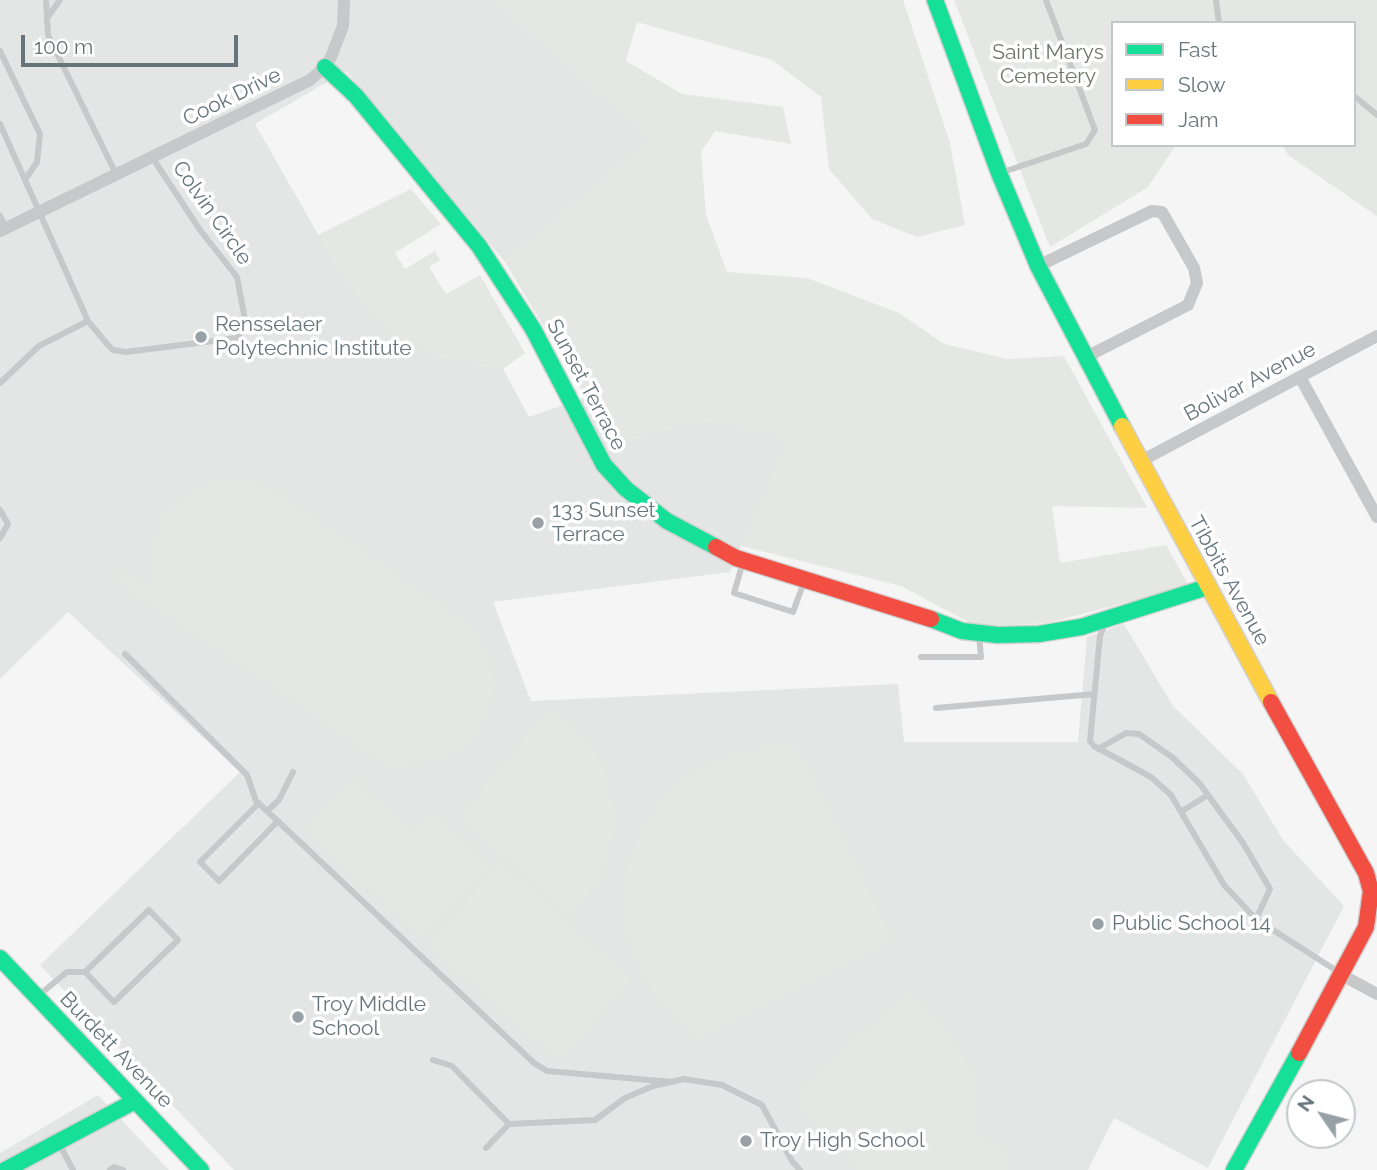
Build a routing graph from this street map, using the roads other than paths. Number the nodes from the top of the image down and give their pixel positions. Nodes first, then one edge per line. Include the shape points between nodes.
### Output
1 (46, 0) edge
2 (60, 0) edge
3 (344, 0) edge
4 (934, 0) edge
5 (1046, 0) edge
6 (1216, 0) edge
7 (47, 18) junction
8 (1219, 21) edge
9 (0, 51) edge
10 (325, 67) junction
11 (1356, 98) edge
12 (1377, 115) edge
13 (0, 124) edge
14 (152, 157) junction
15 (999, 173) junction
16 (116, 174) junction
17 (25, 180) junction
18 (40, 211) junction
19 (0, 216) edge
20 (3, 229) edge
21 (1038, 266) junction
22 (88, 321) junction
23 (1377, 336) edge
24 (1086, 357) junction
25 (1300, 377) junction
26 (0, 383) edge
27 (1141, 461) junction
28 (0, 510) edge
29 (1377, 517) edge
30 (0, 538) edge
31 (744, 560) junction
32 (805, 578) junction
33 (1207, 587) junction
34 (1108, 618) junction
35 (979, 633) junction
36 (125, 654) dead end
37 (921, 657) dead end
38 (1094, 694) junction
39 (936, 708) dead end
40 (1098, 750) junction
41 (293, 772) dead end
42 (1208, 795) junction
43 (259, 803) junction
44 (267, 811) junction
45 (1182, 811) junction
46 (278, 821) junction
47 (1255, 919) junction
48 (0, 958) edge
49 (85, 972) junction
50 (1342, 975) junction
51 (1377, 994) edge
52 (37, 997) junction
53 (433, 1060) dead end
54 (672, 1082) junction
55 (135, 1101) junction
56 (509, 1125) junction
57 (58, 1140) junction
58 (486, 1148) dead end
59 (5, 1170) edge
60 (74, 1170) edge
61 (110, 1170) edge
62 (123, 1170) edge
63 (201, 1170) edge
64 (800, 1170) edge
65 (1234, 1170) edge

1 - 7 lane
2 - 7 lane
3 - 10 street via 343,26
4 - 15 street, Tibbits Avenue
5 - 15 lane via 1094,130 1086,144
6 - 8 lane
7 - 16 lane via 51,44
9 - 17 lane via 40,134 37,162
10 - 14 street, Cook Drive via 310,80
10 - 31 street, Sunset Terrace via 356,96 479,246 533,329 604,465 667,521
11 - 12 lane
13 - 17 lane, Colvin Circle
14 - 16 street, Cook Drive
14 - 22 lane, Colvin Circle via 237,277 246,316 244,330 237,338 120,352
15 - 21 street, Tibbits Avenue
16 - 18 street, Cook Drive
17 - 18 lane, Colvin Circle
18 - 20 street, Cook Drive
18 - 22 lane, Colvin Circle
19 - 20 lane
21 - 24 street, Tibbits Avenue
21 - 24 street via 1152,211 1162,212 1194,268 1197,283 1188,305
22 - 26 lane via 50,339
23 - 25 street, Bolivar Avenue
24 - 27 street, Tibbits Avenue
25 - 27 street, Bolivar Avenue
25 - 29 street
27 - 33 street, Tibbits Avenue
28 - 30 lane via 8,524
31 - 32 street, Sunset Terrace
31 - 32 lane via 734,593 793,611
32 - 35 street, Sunset Terrace
33 - 34 street, Sunset Terrace
33 - 50 street, Tibbits Avenue via 1366,873 1371,908
34 - 35 street, Sunset Terrace via 1039,634
34 - 38 lane via 1100,636
35 - 37 lane via 981,657
36 - 43 lane via 247,775
38 - 39 lane
38 - 40 lane via 1090,741
40 - 42 lane via 1126,733 1139,734 1172,757
40 - 45 lane via 1151,777
41 - 44 lane via 279,800
42 - 45 lane
42 - 47 lane via 1270,888
43 - 44 lane
43 - 46 lane via 200,862 219,881
44 - 46 lane
45 - 47 lane via 1224,884
46 - 54 lane via 534,1063 547,1071
47 - 50 lane
48 - 52 street, Burdett Avenue
49 - 49 lane via 114,1002 178,940 149,910
49 - 52 lane via 67,972
50 - 51 street
50 - 65 street, Tibbits Avenue
52 - 55 street, Burdett Avenue
53 - 56 lane via 452,1066
54 - 56 lane via 625,1098 595,1119
54 - 64 lane via 684,1079 722,1085 762,1105
55 - 57 street
55 - 63 street, Burdett Avenue
56 - 58 lane
57 - 59 street
57 - 60 lane
61 - 62 lane

